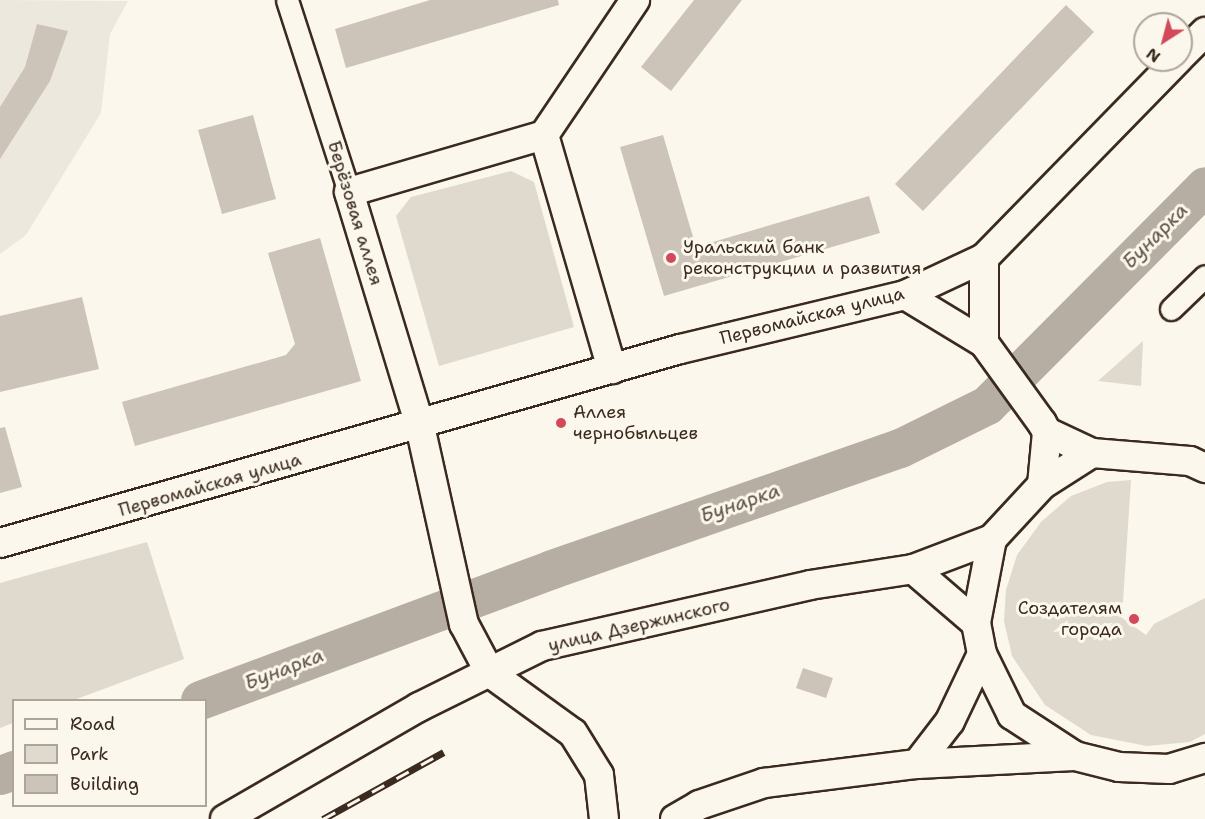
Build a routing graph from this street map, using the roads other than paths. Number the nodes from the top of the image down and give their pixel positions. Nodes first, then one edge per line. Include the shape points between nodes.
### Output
1 (287, 0) edge
2 (634, 0) edge
3 (1205, 32) edge
4 (1193, 44) edge
5 (1165, 72) edge
6 (544, 135) junction
7 (349, 192) junction
8 (984, 258) junction
9 (1205, 276) edge
10 (905, 295) junction
11 (1171, 309) dead end
12 (988, 350) junction
13 (612, 369) junction
14 (420, 426) junction
15 (1047, 432) junction
16 (1092, 453) junction
17 (1200, 461) edge
18 (1042, 485) junction
19 (992, 539) junction
20 (0, 543) edge
21 (913, 569) junction
22 (976, 623) junction
23 (982, 654) junction
24 (490, 673) junction
25 (1074, 756) junction
26 (1205, 758) edge
27 (917, 764) junction
28 (225, 819) edge
29 (604, 819) edge
30 (675, 819) edge

1 - 7 street, Берёзовая аллея
2 - 6 main road
3 - 4 main road
5 - 8 main road, Первомайская улица
6 - 7 main road
6 - 13 main road
7 - 14 main road, Берёзовая аллея
8 - 10 main road, Первомайская улица
8 - 12 main road
9 - 11 street
10 - 12 main road
10 - 13 main road, Первомайская улица
12 - 15 main road
13 - 14 main road, Первомайская улица
14 - 20 main road, Первомайская улица
14 - 24 main road, Берёзовая аллея via 464,624
15 - 16 main road
15 - 18 main road
16 - 17 main road
16 - 18 main road
18 - 19 main road
19 - 21 main road, улица Дзержинского
19 - 22 main road
21 - 22 main road
21 - 24 main road, улица Дзержинского via 810,585 542,646
22 - 23 main road
23 - 25 main road via 1012,715
23 - 27 main road via 950,721
24 - 28 main road, улица Дзержинского via 419,707
24 - 29 main road via 573,733 599,775
25 - 26 main road via 1119,767 1169,769
25 - 27 main road
27 - 30 main road via 764,783 699,805

